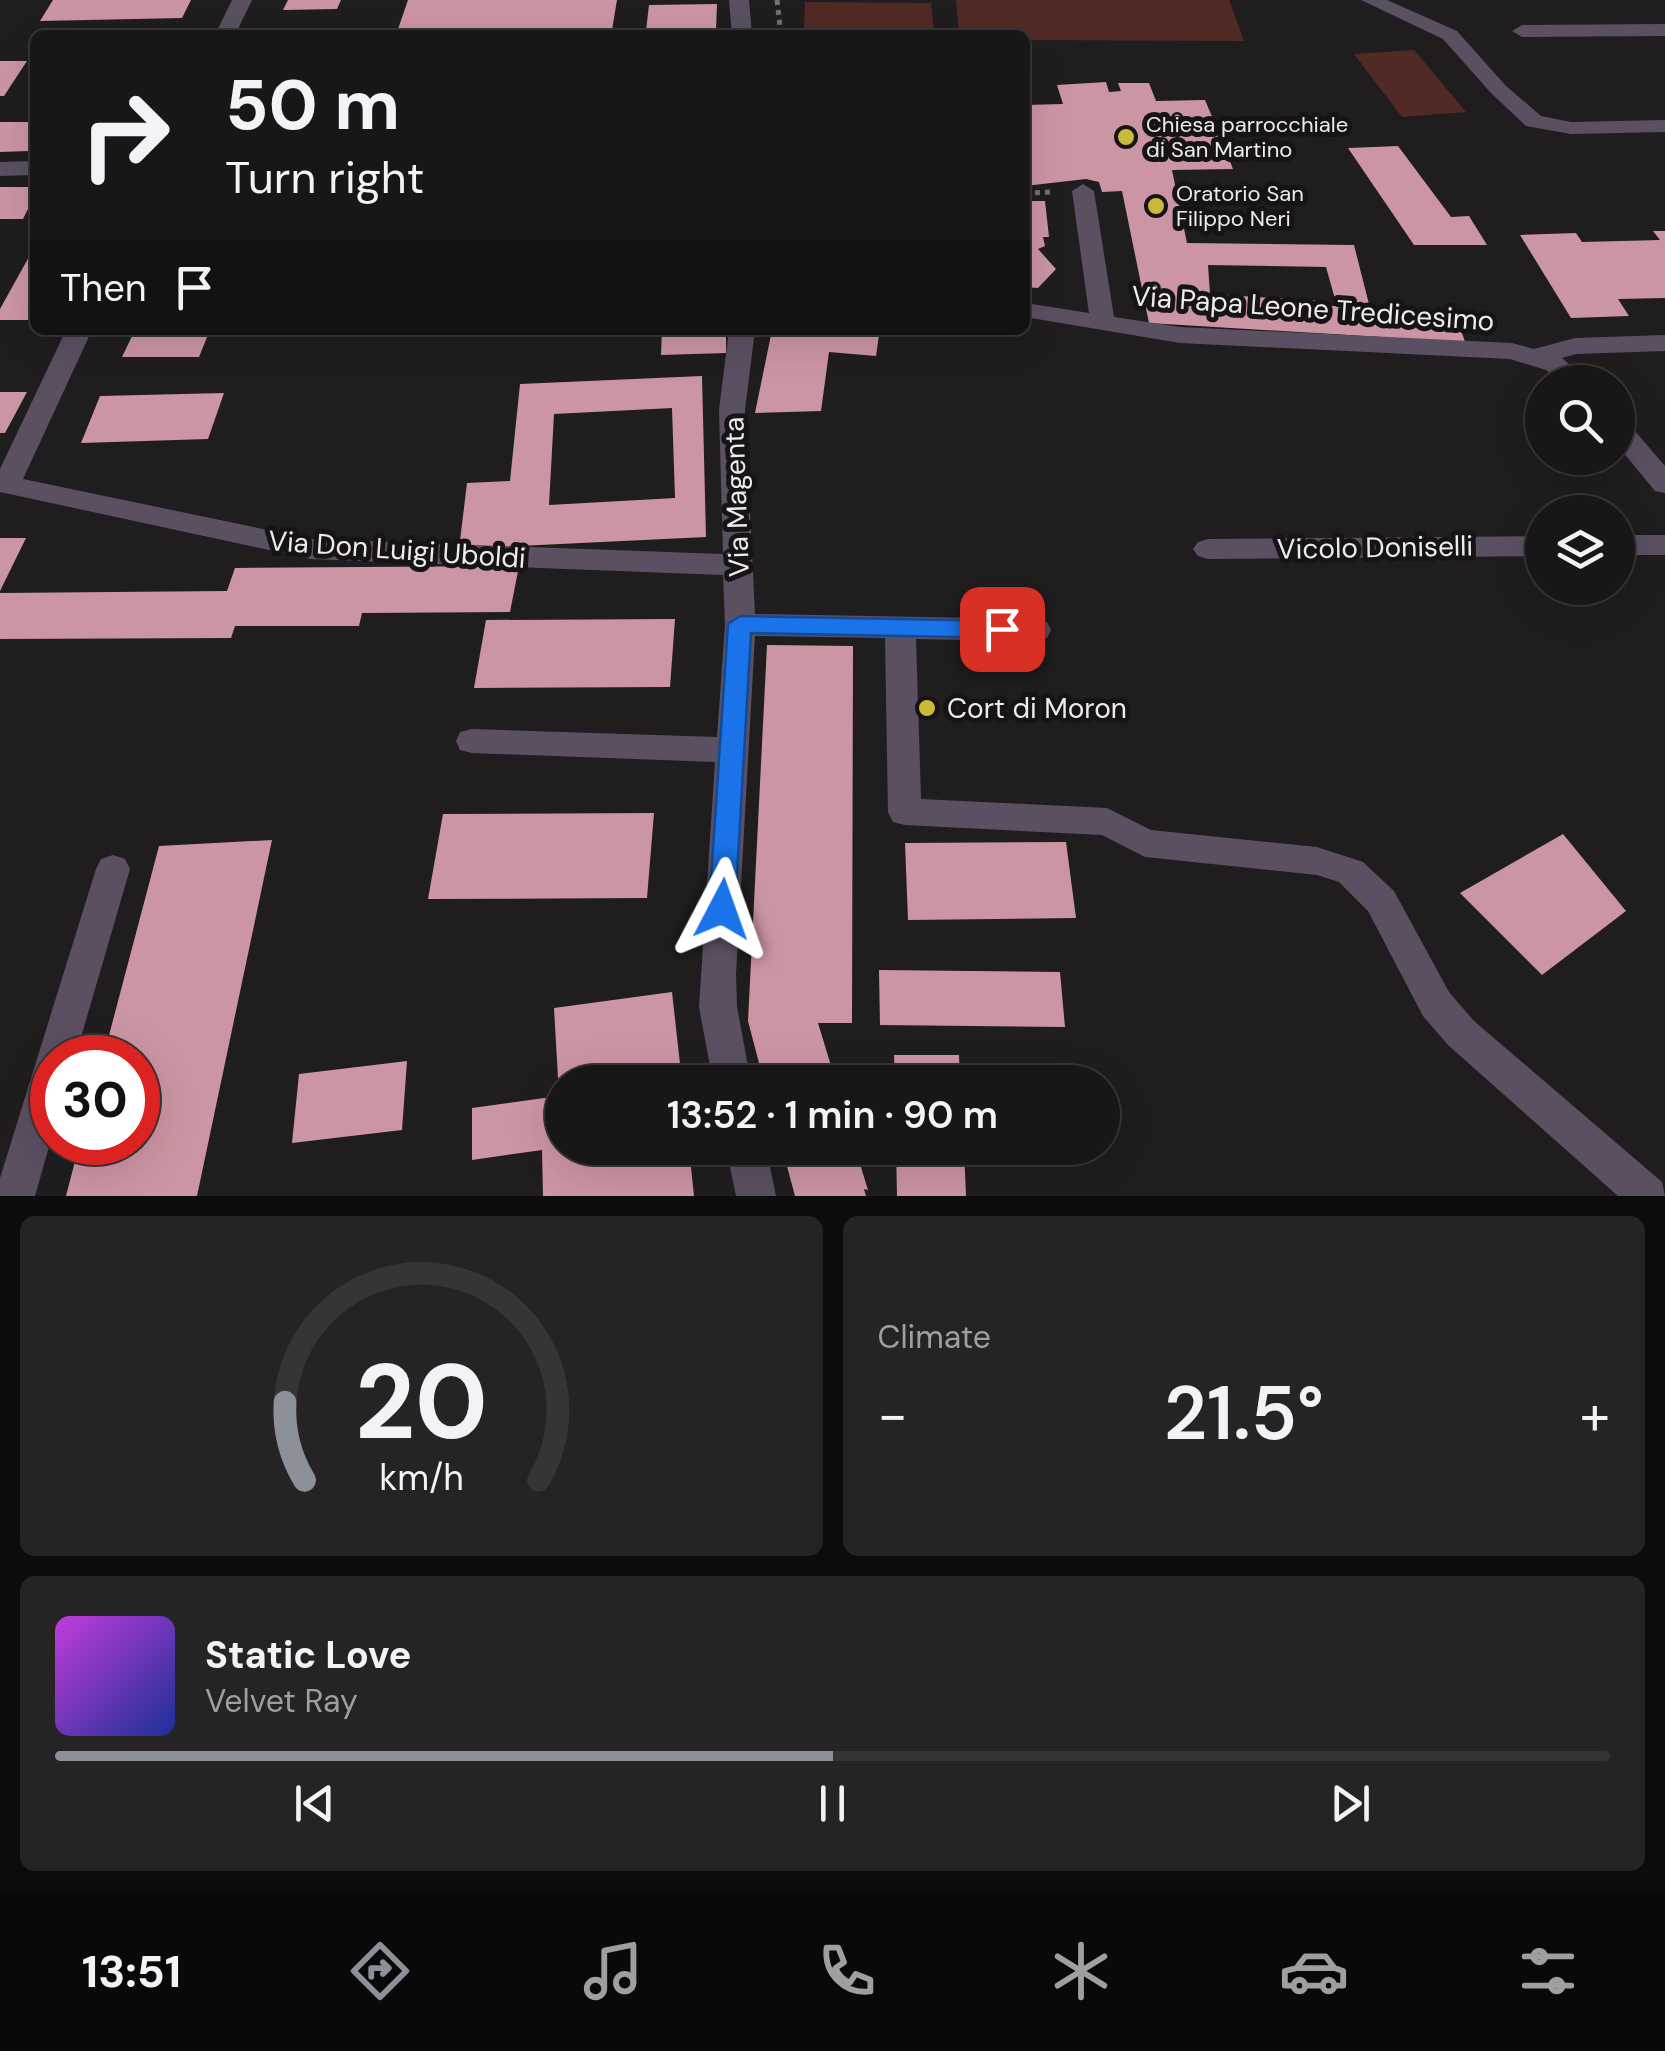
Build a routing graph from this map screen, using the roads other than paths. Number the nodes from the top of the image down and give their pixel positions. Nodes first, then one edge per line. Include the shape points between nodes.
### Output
1 (242, 0) edge
2 (739, 0) edge
3 (1372, 0) edge
4 (227, 30) edge
5 (742, 30) edge
6 (1665, 30) edge
7 (1522, 32) dead end
8 (1665, 126) edge
9 (30, 168) edge
10 (0, 169) edge
11 (1084, 191) dead end
12 (1030, 311) edge
13 (1103, 324) junction
14 (77, 335) edge
15 (741, 335) edge
16 (1665, 343) edge
17 (1538, 356) junction
18 (1552, 365) edge
19 (1635, 448) edge
20 (3, 483) edge
21 (1665, 484) edge
22 (1635, 545) edge
23 (1665, 545) edge
24 (1525, 546) edge
25 (1208, 549) dead end
26 (740, 565) junction
27 (740, 624) junction
28 (900, 626) junction
29 (1036, 630) dead end
30 (472, 742) dead end
31 (732, 750) junction
32 (113, 869) dead end
33 (63, 1035) edge
34 (729, 1065) edge
35 (30, 1145) edge
36 (750, 1165) edge
37 (15, 1196) edge
38 (756, 1196) edge
39 (1648, 1196) edge

1 - 4 street
2 - 5 street
3 - 8 street via 1450,35 1534,121 1571,128
6 - 7 street
9 - 10 street
11 - 13 street
12 - 13 street, Via Papa Leone Tredicesimo
13 - 17 street, Via Papa Leone Tredicesimo via 1180,335
14 - 20 street
15 - 26 street, Via Magenta via 732,410
16 - 17 street via 1576,346
17 - 18 street
19 - 21 street
20 - 26 street, Via Don Luigi Uboldi via 311,549
22 - 23 street
24 - 25 street, Vicolo Doniselli
26 - 27 street, Via Magenta
27 - 28 street
27 - 31 street, Via Magenta
28 - 29 street
28 - 39 street via 905,812 1108,822 1145,843 1317,861 1351,872 1381,901 1436,1004 1461,1033
30 - 31 street
31 - 34 street, Via Magenta via 718,974
32 - 33 street
35 - 37 street
36 - 38 street

